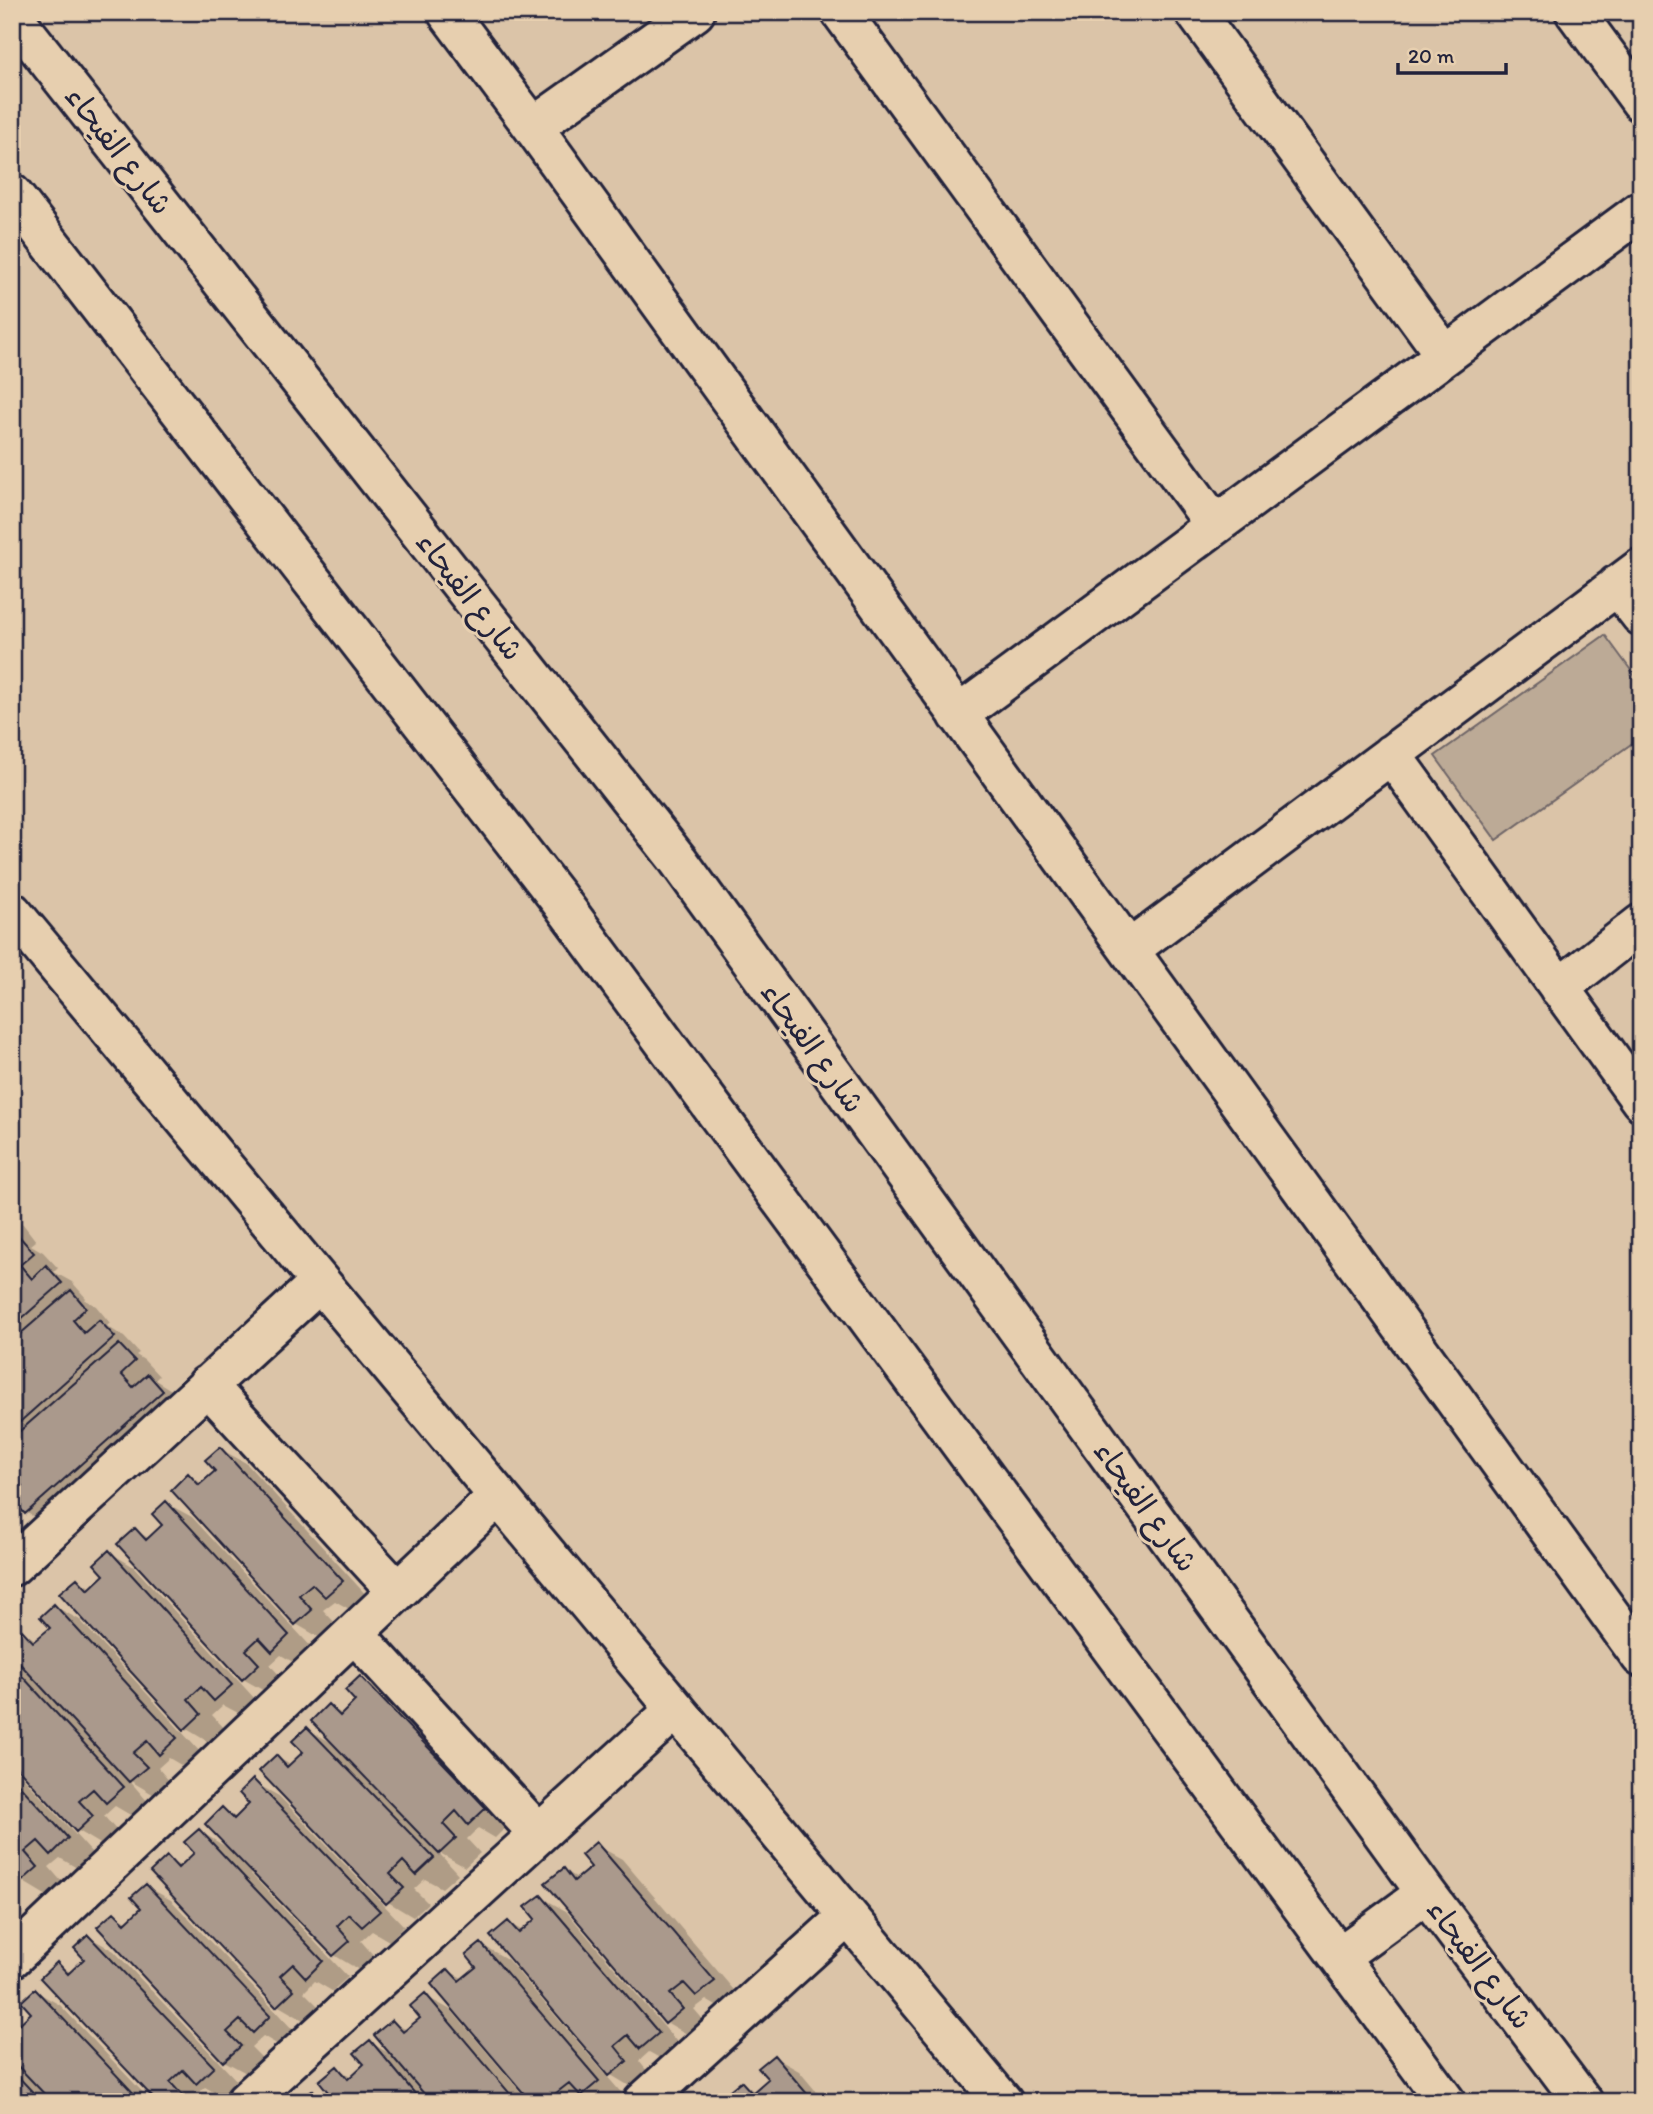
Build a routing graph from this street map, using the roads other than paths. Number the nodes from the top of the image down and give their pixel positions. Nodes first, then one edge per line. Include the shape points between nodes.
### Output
1 (447, 12) edge
2 (695, 12) edge
3 (1195, 12) edge
4 (1575, 12) edge
5 (12, 15) edge
6 (858, 18) edge
7 (1641, 102) edge
8 (533, 127) junction
9 (12, 194) edge
10 (1641, 211) edge
11 (1445, 355) junction
12 (1215, 525) junction
13 (1629, 576) edge
14 (1641, 616) edge
15 (958, 715) junction
16 (1391, 754) junction
17 (1641, 923) edge
18 (16, 924) edge
19 (1129, 950) junction
20 (1559, 988) junction
21 (1641, 1101) edge
22 (320, 1282) junction
23 (207, 1385) junction
24 (498, 1496) junction
25 (14, 1561) edge
26 (397, 1591) junction
27 (354, 1633) junction
28 (1641, 1657) edge
29 (676, 1709) junction
30 (539, 1834) junction
31 (1426, 1893) junction
32 (848, 1916) junction
33 (19, 1937) edge
34 (1340, 1956) junction
35 (245, 2102) edge
36 (643, 2102) edge
37 (1003, 2102) edge
38 (1446, 2102) edge
39 (1583, 2102) edge

1 - 8 main road
2 - 8 main road
3 - 11 main road
4 - 7 main road
5 - 31 main road, شارع الفيحاء via 678,860
6 - 12 main road
8 - 15 main road
9 - 34 main road via 558,898
10 - 11 main road
11 - 12 main road
12 - 15 main road
13 - 14 main road
13 - 16 main road
15 - 19 main road
16 - 19 main road
16 - 20 main road
17 - 20 main road
18 - 22 main road
19 - 28 main road
20 - 21 main road
22 - 23 main road
22 - 24 main road
23 - 25 main road
23 - 26 main road
24 - 26 main road
24 - 29 main road
26 - 27 main road
27 - 30 main road
27 - 33 main road
29 - 30 main road
29 - 32 main road
30 - 35 main road
31 - 34 main road
31 - 39 main road, شارع الفيحاء
32 - 36 main road
32 - 37 main road
34 - 38 main road

